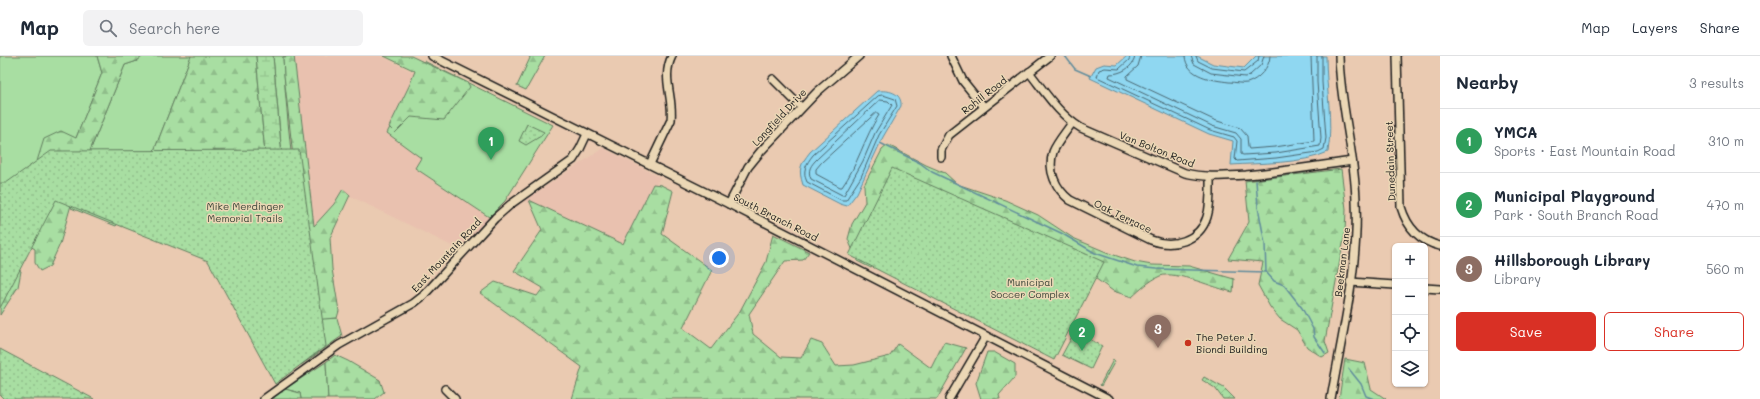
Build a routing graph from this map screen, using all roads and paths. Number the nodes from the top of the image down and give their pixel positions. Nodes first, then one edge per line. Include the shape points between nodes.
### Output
1 (432, 56) edge
2 (672, 56) edge
3 (951, 56) edge
4 (1050, 56) edge
5 (1339, 56) edge
6 (1397, 56) edge
7 (856, 57) edge
8 (1030, 72) junction
9 (773, 79) dead end
10 (802, 107) junction
11 (984, 107) junction
12 (1072, 123) junction
13 (587, 134) junction
14 (941, 156) dead end
15 (1352, 161) junction
16 (650, 164) junction
17 (1210, 177) junction
18 (729, 204) junction
19 (1440, 246) edge
20 (1350, 282) junction
21 (1392, 285) edge
22 (1428, 288) edge
23 (1440, 289) edge
24 (986, 336) junction
25 (444, 389) dead end
26 (264, 399) edge
27 (455, 399) edge
28 (949, 399) edge
29 (1109, 399) edge
30 (1330, 399) edge

1 - 13 street, South Branch Road
2 - 16 street via 666,73 671,120
3 - 11 street via 960,76
4 - 8 street, Rohill Road
5 - 15 street, Beekman Lane via 1342,98
6 - 19 street, Dunedain Street via 1401,207 1410,228 1419,237
7 - 10 street, Longfield Drive
8 - 11 street, Rohill Road
8 - 12 street, Van Bolton Road
9 - 10 street
10 - 18 street, Longfield Drive via 751,163
11 - 14 street, Rohill Road via 949,136 941,150
12 - 17 street, Van Bolton Road via 1185,173
12 - 17 street, Oak Terrace via 1058,144 1052,160 1053,177 1060,190 1070,200 1150,240 1159,243 1178,243 1196,234 1208,214
13 - 16 street, South Branch Road
13 - 26 street, East Mountain Road via 573,160 495,218 423,296 339,345
15 - 17 street, Van Bolton Road via 1282,171
15 - 20 street, Beekman Lane via 1357,234
16 - 18 street, South Branch Road
18 - 24 street, South Branch Road
20 - 21 street
20 - 30 street, Beekman Lane
22 - 23 street
24 - 28 street
24 - 29 street, South Branch Road
25 - 27 street

